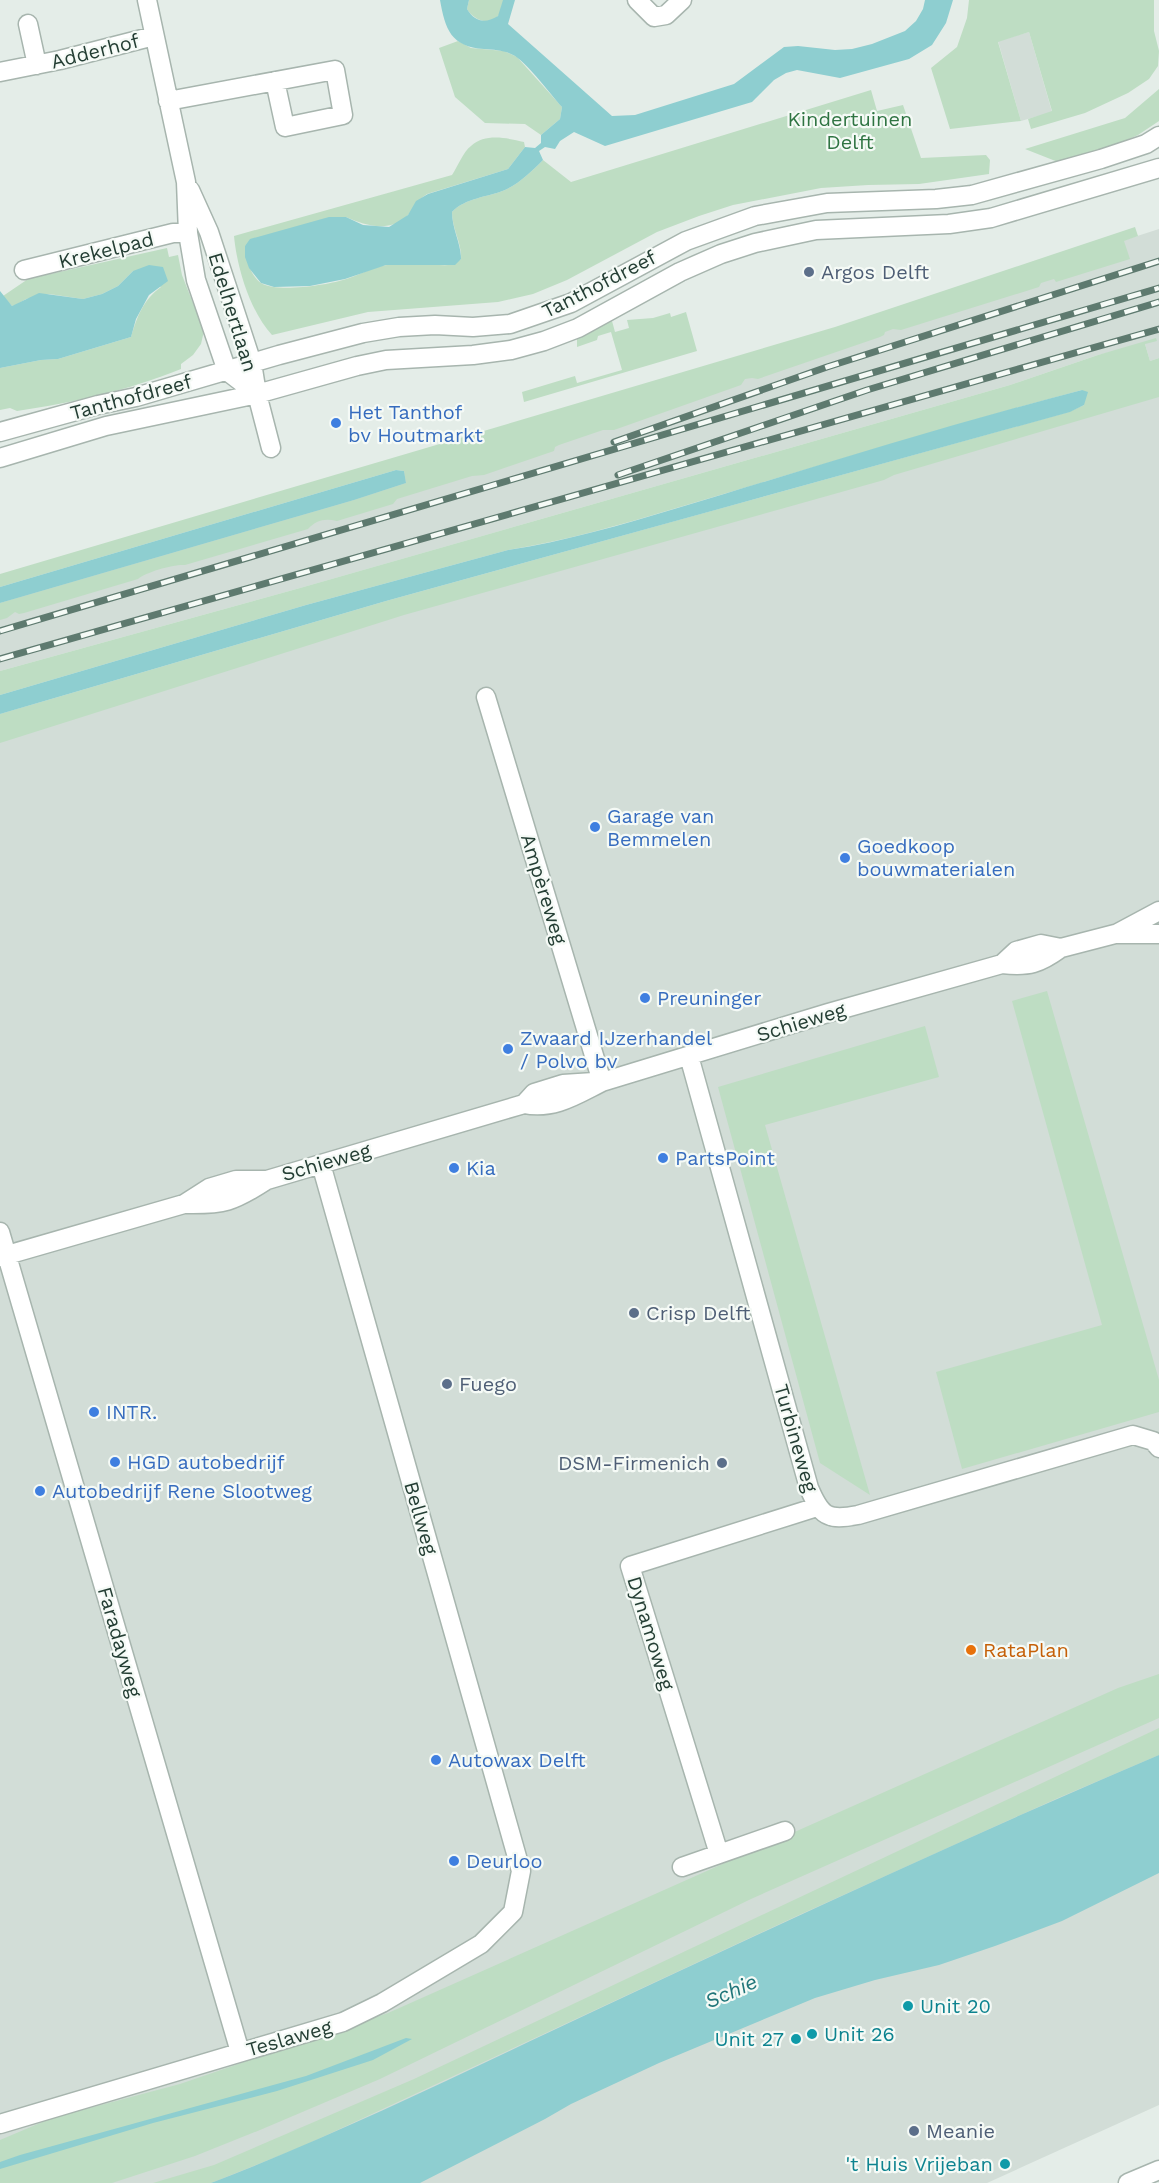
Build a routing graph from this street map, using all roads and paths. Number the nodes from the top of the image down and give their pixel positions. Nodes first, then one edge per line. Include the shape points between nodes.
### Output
1 (147, 0) edge
2 (637, 0) edge
3 (682, 0) edge
4 (28, 24) dead end
5 (154, 36) junction
6 (37, 65) junction
7 (0, 72) edge
8 (275, 81) dead end
9 (168, 101) junction
10 (1159, 136) edge
11 (1159, 168) edge
12 (186, 182) junction
13 (188, 233) junction
14 (24, 270) dead end
15 (252, 363) junction
16 (226, 371) junction
17 (257, 394) junction
18 (0, 432) edge
19 (271, 448) dead end
20 (0, 458) edge
21 (486, 697) dead end
22 (1159, 911) edge
23 (1115, 934) junction
24 (1159, 934) edge
25 (689, 1056) junction
26 (602, 1082) junction
27 (321, 1164) junction
28 (0, 1232) edge
29 (2, 1257) edge
30 (1159, 1448) edge
31 (817, 1507) junction
32 (785, 1831) dead end
33 (719, 1854) junction
34 (682, 1867) dead end
35 (521, 1871) joint
36 (240, 2052) junction
37 (0, 2124) edge
38 (1159, 2170) edge
39 (1128, 2183) edge

1 - 5 street, Edelhertlaan
2 - 3 street via 654,17 666,15
4 - 6 street, Adderhof
5 - 6 street, Adderhof
5 - 9 street, Edelhertlaan
6 - 7 street, Adderhof
8 - 9 street
9 - 12 street, Edelhertlaan
10 - 15 street, Tanthofdreef via 1109,156 972,195 827,203 755,216 686,241 571,303 510,324 399,327
11 - 17 street, Tanthofdreef via 991,218 950,224 816,230 764,241 680,272 578,328 544,341 473,355 386,360
12 - 13 street, Edelhertlaan
12 - 15 street, Edelhertlaan via 209,232
13 - 14 street, Krekelpad via 173,233
13 - 16 street, Edelhertlaan via 196,280
15 - 16 street, Tanthofdreef
15 - 17 street, Edelhertlaan
16 - 17 street, Edelhertlaan
16 - 18 street, Tanthofdreef
17 - 19 street
17 - 20 street, Tanthofdreef via 106,426
21 - 26 street, Ampèreweg
22 - 23 street, Schieweg
23 - 24 street, Schieweg
23 - 25 street, Schieweg via 1061,948 1041,944 1016,951 1002,964
25 - 26 street, Schieweg
25 - 31 street, Turbineweg
26 - 27 street, Schieweg via 541,1107 524,1104
27 - 29 street, Schieweg via 267,1180 236,1180 209,1188 184,1204
27 - 35 street, Bellweg
28 - 29 street, Faradayweg
29 - 36 street, Faradayweg
30 - 31 street, Turbineweg via 1153,1441 1133,1435 858,1515 834,1518
31 - 33 street, Dynamoweg via 630,1566
32 - 33 street
33 - 34 street
35 - 36 street, Teslaweg via 513,1912 481,1944 343,2022
36 - 37 street, Teslaweg
38 - 39 street

